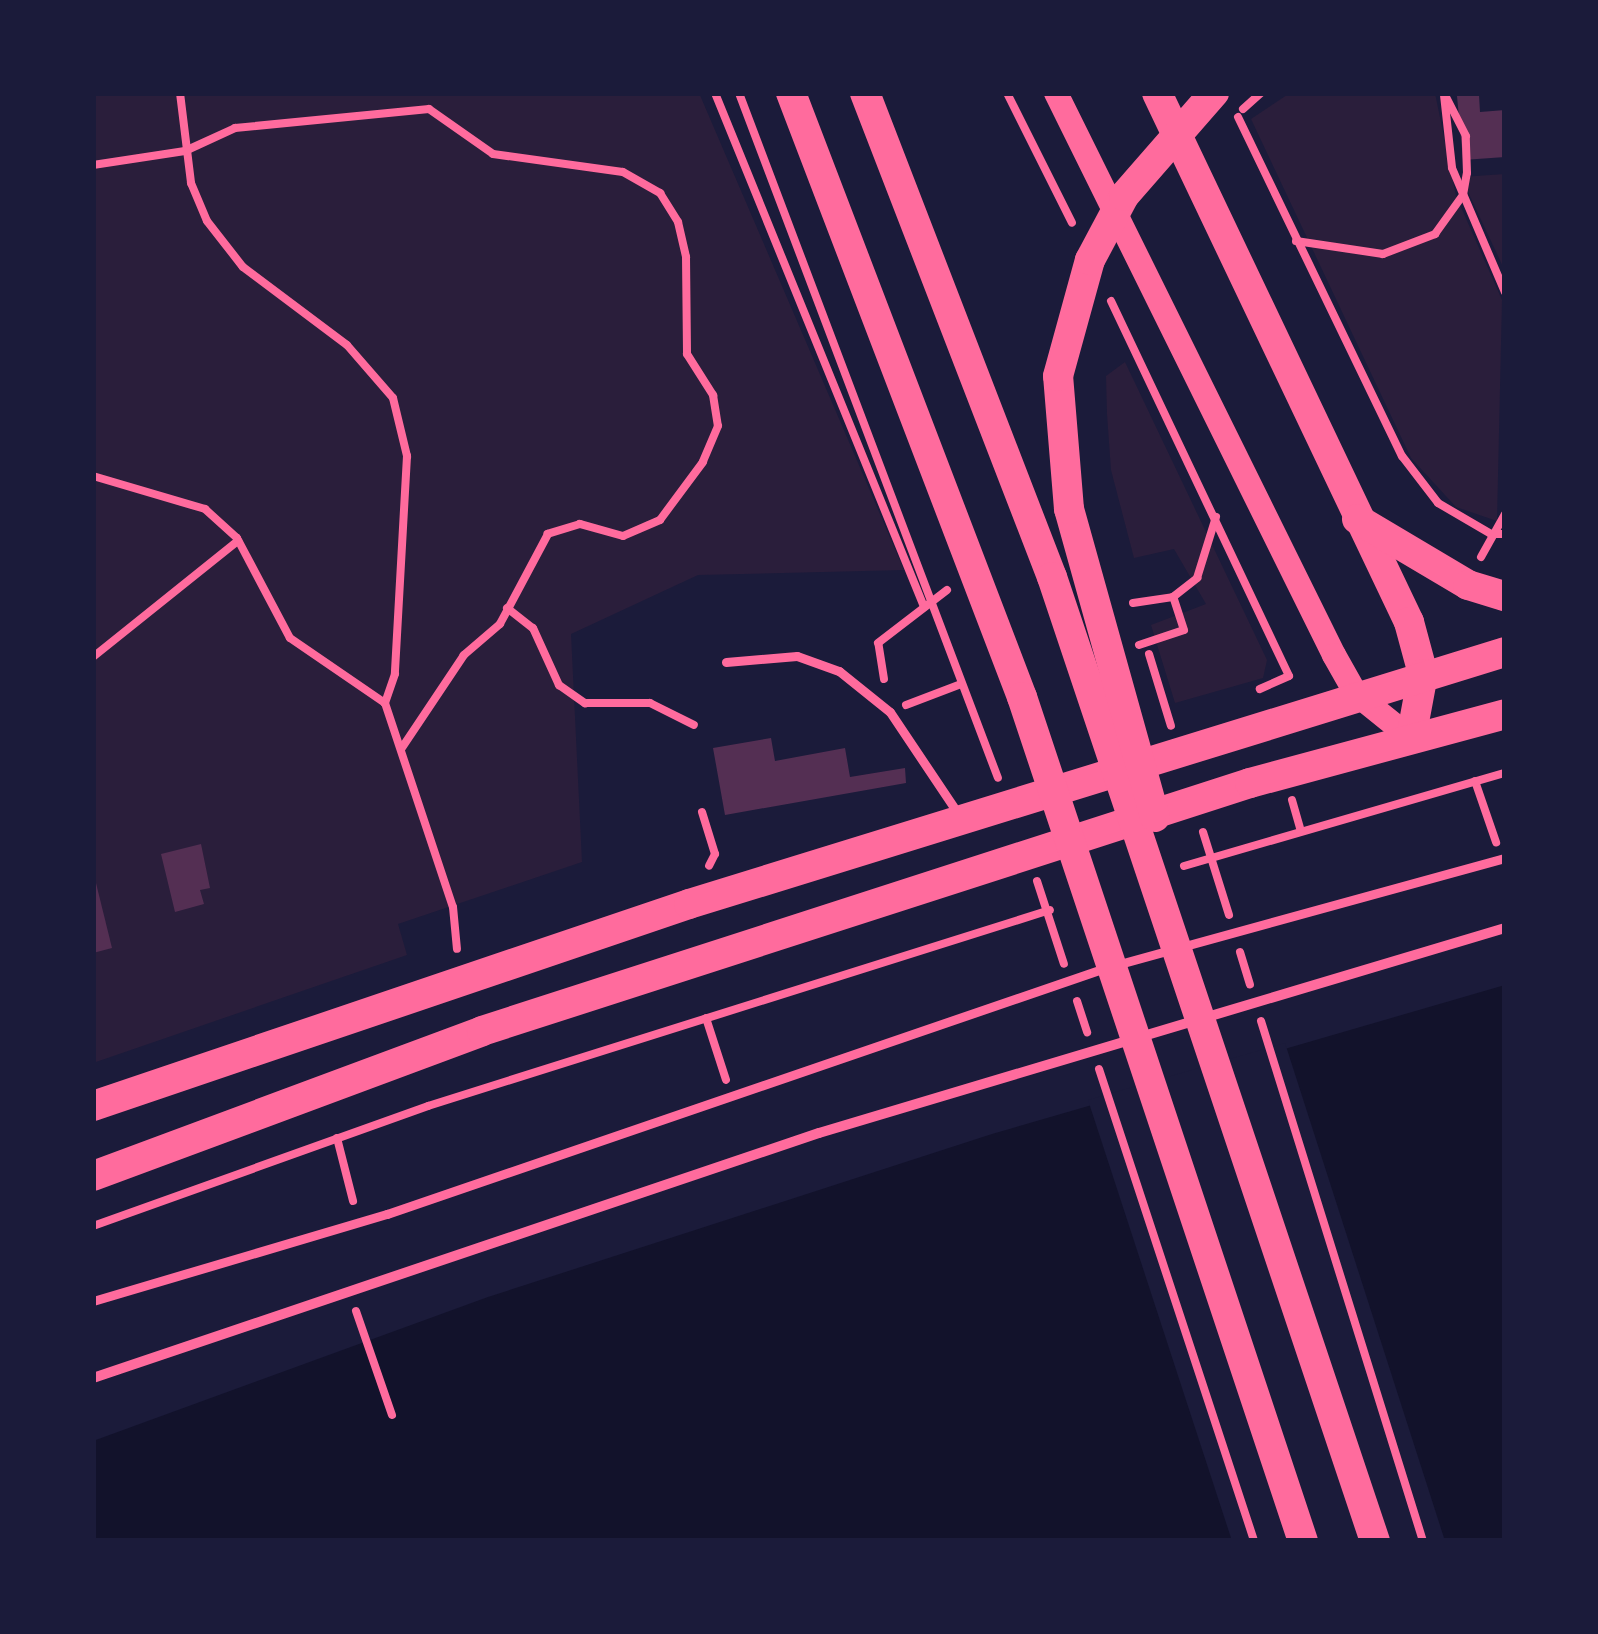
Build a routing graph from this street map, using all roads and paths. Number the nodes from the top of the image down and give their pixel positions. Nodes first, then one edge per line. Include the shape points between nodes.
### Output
1 (180, 93) edge
2 (715, 93) edge
3 (791, 93) edge
4 (865, 93) edge
5 (1006, 93) edge
6 (1056, 93) edge
7 (1156, 93) edge
8 (1444, 93) edge
9 (1223, 96) edge
10 (185, 152) junction
11 (93, 165) edge
12 (1078, 236) dead end
13 (1295, 241) junction
14 (1504, 281) edge
15 (1505, 292) edge
16 (1109, 296) dead end
17 (93, 476) edge
18 (1216, 514) junction
19 (1505, 514) edge
20 (1358, 519) junction
21 (1491, 534) junction
22 (1505, 534) edge
23 (238, 541) junction
24 (960, 582) dead end
25 (1505, 596) edge
26 (1173, 597) junction
27 (1133, 603) dead end
28 (925, 607) junction
29 (507, 608) junction
30 (1505, 652) edge
31 (93, 657) edge
32 (726, 662) dead end
33 (1300, 670) dead end
34 (1423, 674) junction
35 (1289, 676) junction
36 (961, 684) dead end
37 (1357, 694) junction
38 (385, 704) junction
39 (890, 712) junction
40 (1505, 714) edge
41 (1268, 719) junction
42 (694, 725) dead end
43 (1411, 738) junction
44 (401, 748) junction
45 (1169, 751) junction
46 (1505, 772) edge
47 (1285, 773) junction
48 (1475, 781) junction
49 (702, 812) dead end
50 (961, 819) junction
51 (1300, 828) junction
52 (1493, 835) dead end
53 (715, 854) dead end
54 (1505, 858) edge
55 (1166, 872) dead end
56 (1054, 908) dead end
57 (1505, 928) edge
58 (453, 937) dead end
59 (1200, 1003) junction
60 (706, 1018) junction
61 (496, 1070) dead end
62 (723, 1072) dead end
63 (501, 1082) junction
64 (93, 1106) edge
65 (337, 1138) junction
66 (93, 1176) edge
67 (352, 1198) dead end
68 (93, 1226) edge
69 (347, 1287) junction
70 (93, 1301) edge
71 (93, 1378) edge
72 (392, 1415) dead end
73 (1303, 1541) edge
74 (1375, 1541) edge

1 - 10 path
2 - 28 path
3 - 73 main road via 1118,973
4 - 59 main road via 1052,577
5 - 12 path
6 - 37 main road
7 - 20 main road
8 - 13 path via 1468,154 1455,209 1435,234 1402,252
8 - 14 path via 1452,168
9 - 13 path
9 - 59 main road via 1124,196 1090,260 1058,376 1069,509
10 - 11 path
10 - 29 path via 236,128 429,109 493,154 623,172 660,193 686,257 687,354 712,394 718,427 689,489 660,520 623,536 580,524 548,534
10 - 38 path via 207,221 243,267 347,345 393,398 406,456 395,674
13 - 21 path via 1402,456 1438,503
14 - 15 path
16 - 18 path
17 - 23 path via 205,509
18 - 26 path via 1207,562
18 - 35 path
19 - 21 path
20 - 25 main road via 1468,585
20 - 34 main road via 1409,622
21 - 22 path
23 - 31 path
23 - 38 path via 290,638
24 - 28 path
26 - 27 path
26 - 45 path via 1184,631 1138,645
28 - 39 path via 878,643
29 - 42 path via 532,628 559,685 585,703 650,703
29 - 44 path via 434,693
30 - 34 main road
32 - 39 lane via 797,656 839,671
33 - 35 path
34 - 37 main road
34 - 43 main road
35 - 41 path via 1258,690
36 - 39 path
37 - 41 main road
37 - 43 main road
38 - 44 path
39 - 50 lane
40 - 43 main road
41 - 45 main road
43 - 47 main road
44 - 58 path via 453,907
45 - 50 main road
46 - 48 path
47 - 51 path
47 - 66 main road via 450,1042
48 - 51 path
48 - 52 path
49 - 53 path
50 - 64 main road via 493,967
51 - 55 path
54 - 70 lane via 1105,968 387,1214
56 - 60 path
57 - 69 street via 819,1133
59 - 74 main road
60 - 62 path
60 - 63 path
61 - 63 path
63 - 65 path
65 - 67 path
65 - 68 path
69 - 71 street
69 - 72 path

